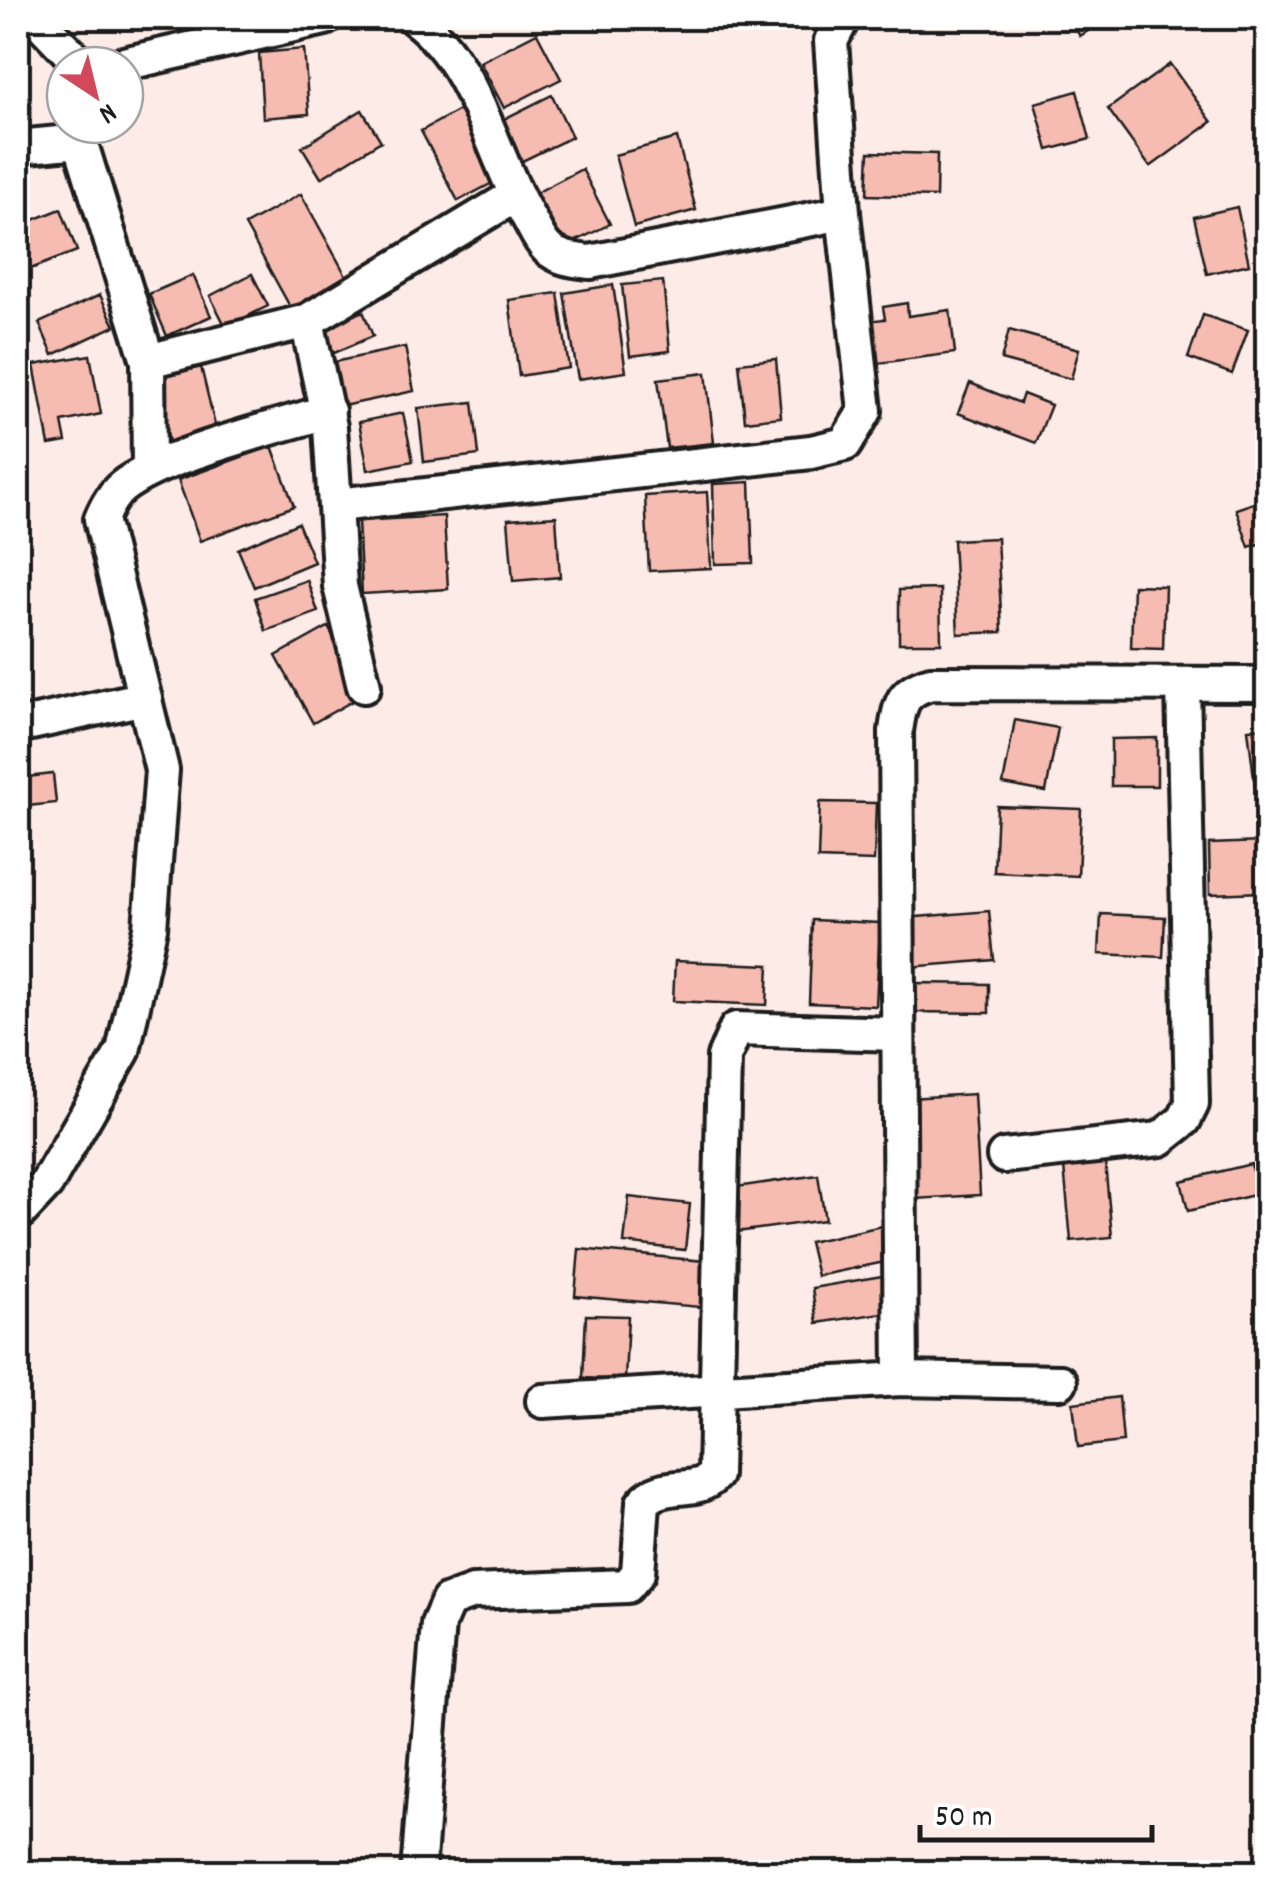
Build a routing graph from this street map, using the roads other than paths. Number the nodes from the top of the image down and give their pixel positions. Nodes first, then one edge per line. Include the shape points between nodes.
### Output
1 (36, 18) edge
2 (325, 18) edge
3 (414, 18) edge
4 (842, 18) edge
5 (61, 45) edge
6 (145, 59) edge
7 (45, 141) edge
8 (85, 145) edge
9 (18, 147) edge
10 (516, 194) junction
11 (842, 213) junction
12 (307, 321) junction
13 (148, 360) junction
14 (328, 411) junction
15 (149, 470) junction
16 (337, 504) junction
17 (1183, 684) junction
18 (1268, 684) edge
19 (364, 686) dead end
20 (144, 698) junction
21 (18, 726) edge
22 (897, 1034) junction
23 (1004, 1156) dead end
24 (18, 1214) edge
25 (901, 1379) junction
26 (1060, 1382) dead end
27 (719, 1388) junction
28 (543, 1401) dead end
29 (418, 1872) edge

1 - 5 street
2 - 6 street
3 - 10 street via 442,40 460,68
4 - 11 street via 831,41
7 - 9 street
8 - 13 street
10 - 11 street via 546,247 564,259 590,262
10 - 12 street
11 - 16 street via 865,411 845,444
12 - 13 street
12 - 14 street
13 - 15 street
14 - 15 street
14 - 16 street
15 - 20 street via 120,488 101,519
16 - 19 street via 340,586
17 - 18 street
17 - 22 street via 931,683 901,699
17 - 23 street via 1192,1104 1160,1139
20 - 21 street
20 - 24 street via 162,770 150,928 123,1051 48,1183
22 - 25 street
22 - 27 street via 736,1028 730,1034 724,1057
25 - 26 street
25 - 27 street
27 - 28 street
27 - 29 street via 714,1474 700,1486 648,1496 638,1574 627,1586 473,1592 448,1601 438,1624

